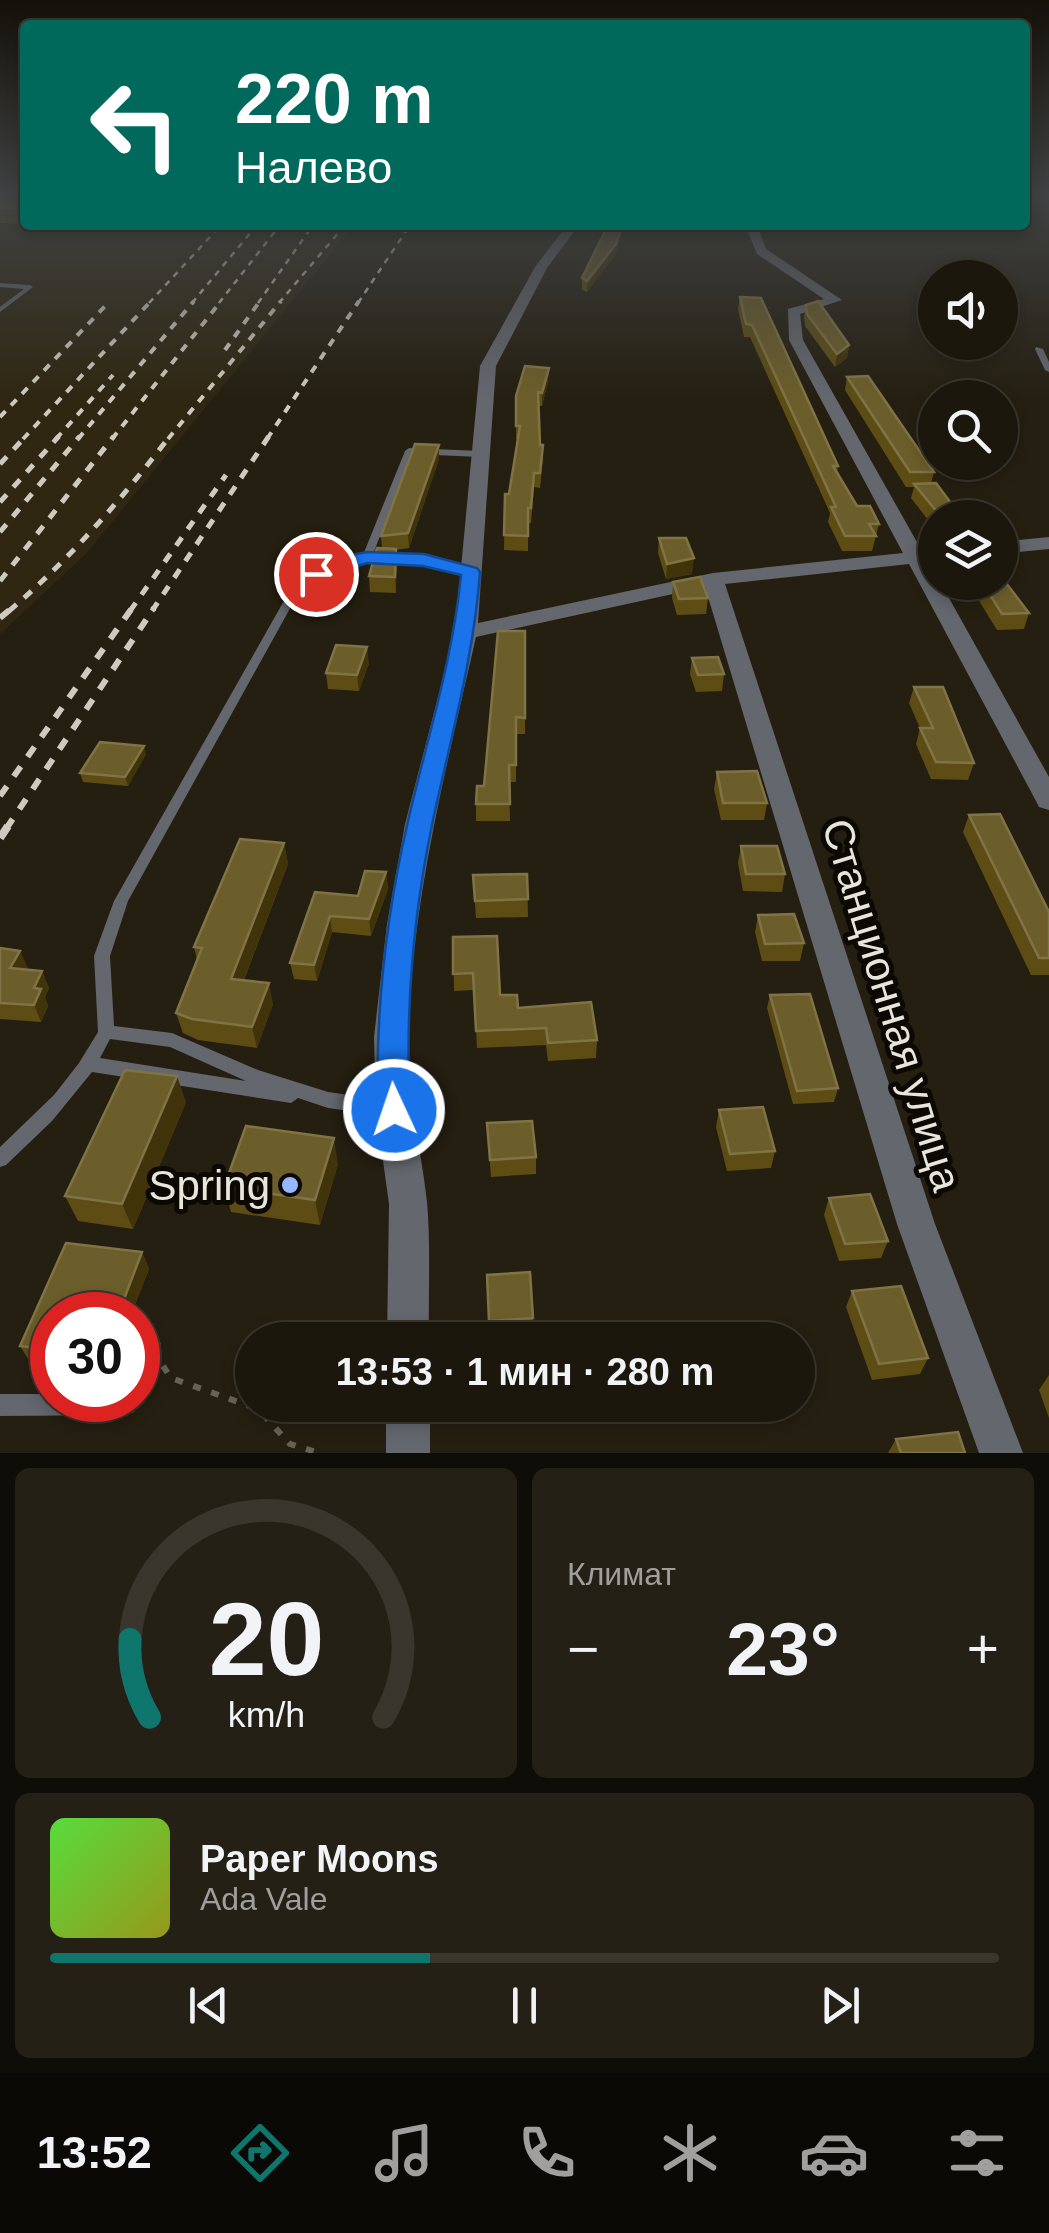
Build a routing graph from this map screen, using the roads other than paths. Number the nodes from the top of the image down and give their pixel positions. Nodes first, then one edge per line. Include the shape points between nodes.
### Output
1 (544, 263) edge
2 (778, 263) edge
3 (0, 285) edge
4 (0, 310) edge
5 (1039, 349) dead end
6 (1049, 370) edge
7 (480, 454) junction
8 (1049, 542) edge
9 (918, 543) edge
10 (1018, 546) edge
11 (918, 557) edge
12 (367, 558) junction
13 (471, 572) junction
14 (713, 579) junction
15 (948, 600) edge
16 (466, 632) junction
17 (1049, 801) edge
18 (106, 1032) junction
19 (90, 1064) junction
20 (328, 1100) junction
21 (394, 1110) junction
22 (0, 1159) edge
23 (408, 1322) edge
24 (0, 1406) edge
25 (30, 1406) edge
26 (408, 1422) edge
27 (408, 1453) edge
28 (1001, 1453) edge

1 - 7 street via 494,348
2 - 9 street via 835,300 794,312 796,340
3 - 4 lane via 30,286
5 - 6 lane
7 - 12 lane via 408,451
7 - 13 street
8 - 10 street
11 - 14 street
12 - 13 lane via 424,560
12 - 18 lane via 329,568 294,592 120,901 102,956
13 - 16 street
14 - 16 street
14 - 28 street, Станционная улица via 916,1224
15 - 17 street
16 - 21 street via 402,924 391,1037
18 - 19 lane
18 - 20 lane via 172,1040
19 - 20 lane
19 - 22 lane via 60,1104
20 - 21 lane
21 - 23 street via 408,1204
24 - 25 lane
26 - 27 street

